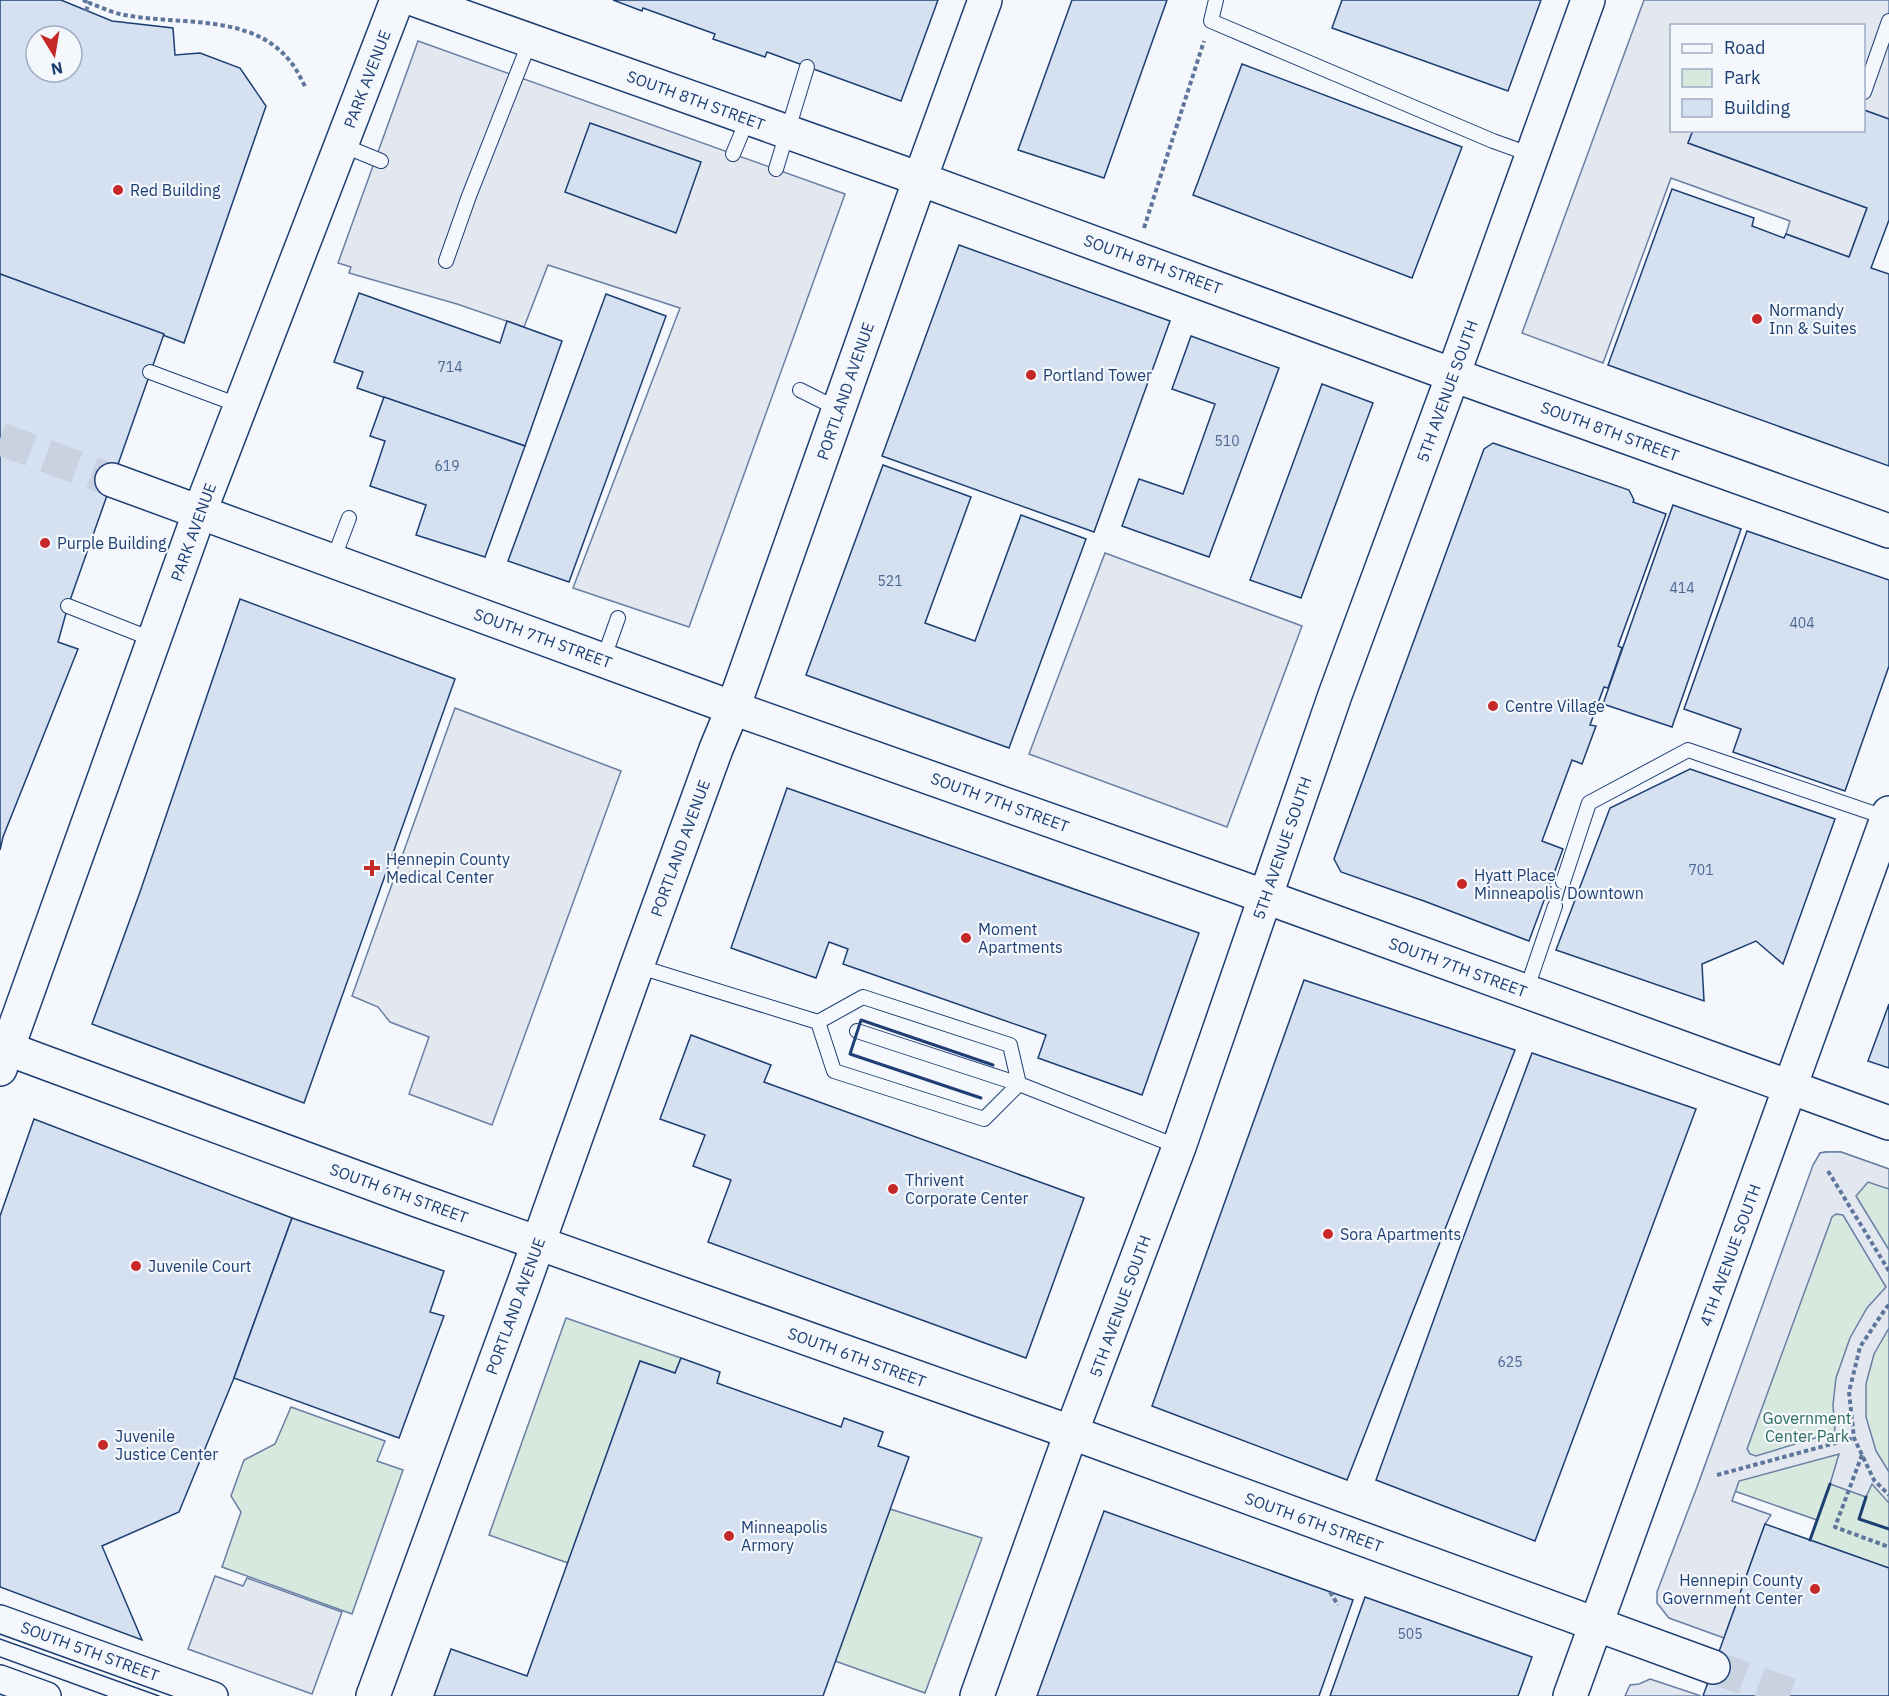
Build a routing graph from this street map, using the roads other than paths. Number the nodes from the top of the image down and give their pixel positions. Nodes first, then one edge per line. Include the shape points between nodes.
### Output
1 (397, 0) edge
2 (416, 0) edge
3 (985, 0) edge
4 (1216, 0) edge
5 (1588, 0) edge
6 (1889, 21) edge
7 (530, 40) junction
8 (807, 67) dead end
9 (1865, 89) edge
10 (748, 118) junction
11 (786, 132) junction
12 (342, 145) junction
13 (733, 154) dead end
14 (1532, 156) junction
15 (381, 161) dead end
16 (776, 169) dead end
17 (920, 179) junction
18 (446, 261) dead end
19 (150, 372) dead end
20 (1453, 375) junction
21 (800, 390) dead end
22 (241, 405) junction
23 (838, 409) junction
24 (112, 480) tunnel mouth
25 (200, 511) junction
26 (349, 518) dead end
27 (1889, 531) edge
28 (333, 560) junction
29 (68, 606) dead end
30 (618, 618) dead end
31 (154, 640) junction
32 (603, 660) junction
33 (733, 708) junction
34 (1888, 816) edge
35 (1563, 882) dead end
36 (1265, 897) junction
37 (1555, 906) dead end
38 (637, 966) junction
39 (1526, 992) junction
40 (818, 1022) junction
41 (857, 1031) dead end
42 (2, 1055) edge
43 (1019, 1084) junction
44 (1791, 1087) junction
45 (1889, 1123) edge
46 (1179, 1147) junction
47 (538, 1244) junction
48 (1071, 1433) junction
49 (0, 1619) edge
50 (1597, 1625) junction
51 (1713, 1667) tunnel mouth
52 (0, 1679) edge
53 (47, 1696) edge
54 (214, 1696) edge
55 (373, 1696) edge
56 (977, 1696) edge
57 (1570, 1696) edge

1 - 12 main road, PARK AVENUE
2 - 7 main road, SOUTH 8TH STREET
3 - 17 main road, PORTLAND AVENUE
4 - 14 lane via 1211,21
5 - 14 main road, 5TH AVENUE SOUTH
6 - 9 lane
7 - 10 main road, SOUTH 8TH STREET
7 - 18 lane
8 - 11 lane
10 - 11 main road, SOUTH 8TH STREET
10 - 13 lane
11 - 16 lane
11 - 17 main road, SOUTH 8TH STREET
12 - 15 lane
12 - 22 main road, PARK AVENUE
14 - 20 main road, 5TH AVENUE SOUTH
17 - 20 main road, SOUTH 8TH STREET
17 - 23 main road, PORTLAND AVENUE
19 - 22 lane
20 - 27 main road, SOUTH 8TH STREET
20 - 36 main road, 5TH AVENUE SOUTH
21 - 23 lane
22 - 25 main road, PARK AVENUE
23 - 33 main road, PORTLAND AVENUE
24 - 25 main road, SOUTH 7TH STREET
25 - 28 main road, SOUTH 7TH STREET
25 - 31 main road, PARK AVENUE
26 - 28 lane
28 - 32 main road, SOUTH 7TH STREET
29 - 31 lane
30 - 32 lane
31 - 42 main road, PARK AVENUE
32 - 33 main road, SOUTH 7TH STREET
33 - 36 main road, SOUTH 7TH STREET
33 - 38 main road, PORTLAND AVENUE
34 - 35 lane via 1688,750 1589,803
34 - 44 main road, 4TH AVENUE SOUTH
36 - 39 main road, SOUTH 7TH STREET
36 - 46 main road, 5TH AVENUE SOUTH
37 - 39 lane
38 - 40 lane
38 - 47 main road, PORTLAND AVENUE
39 - 44 main road, SOUTH 7TH STREET
40 - 43 lane via 863,997 1010,1045
40 - 43 lane via 834,1071 984,1119
41 - 43 lane
42 - 47 main road, SOUTH 6TH STREET
43 - 46 lane
44 - 45 main road, SOUTH 7TH STREET
44 - 50 main road, 4TH AVENUE SOUTH
46 - 48 main road, 5TH AVENUE SOUTH
47 - 48 main road, SOUTH 6TH STREET
47 - 55 main road, PORTLAND AVENUE
48 - 50 main road, SOUTH 6TH STREET
48 - 56 main road, 5TH AVENUE SOUTH
49 - 54 street, SOUTH 5TH STREET
50 - 51 main road, SOUTH 6TH STREET
50 - 57 main road, 4TH AVENUE SOUTH
52 - 53 street

